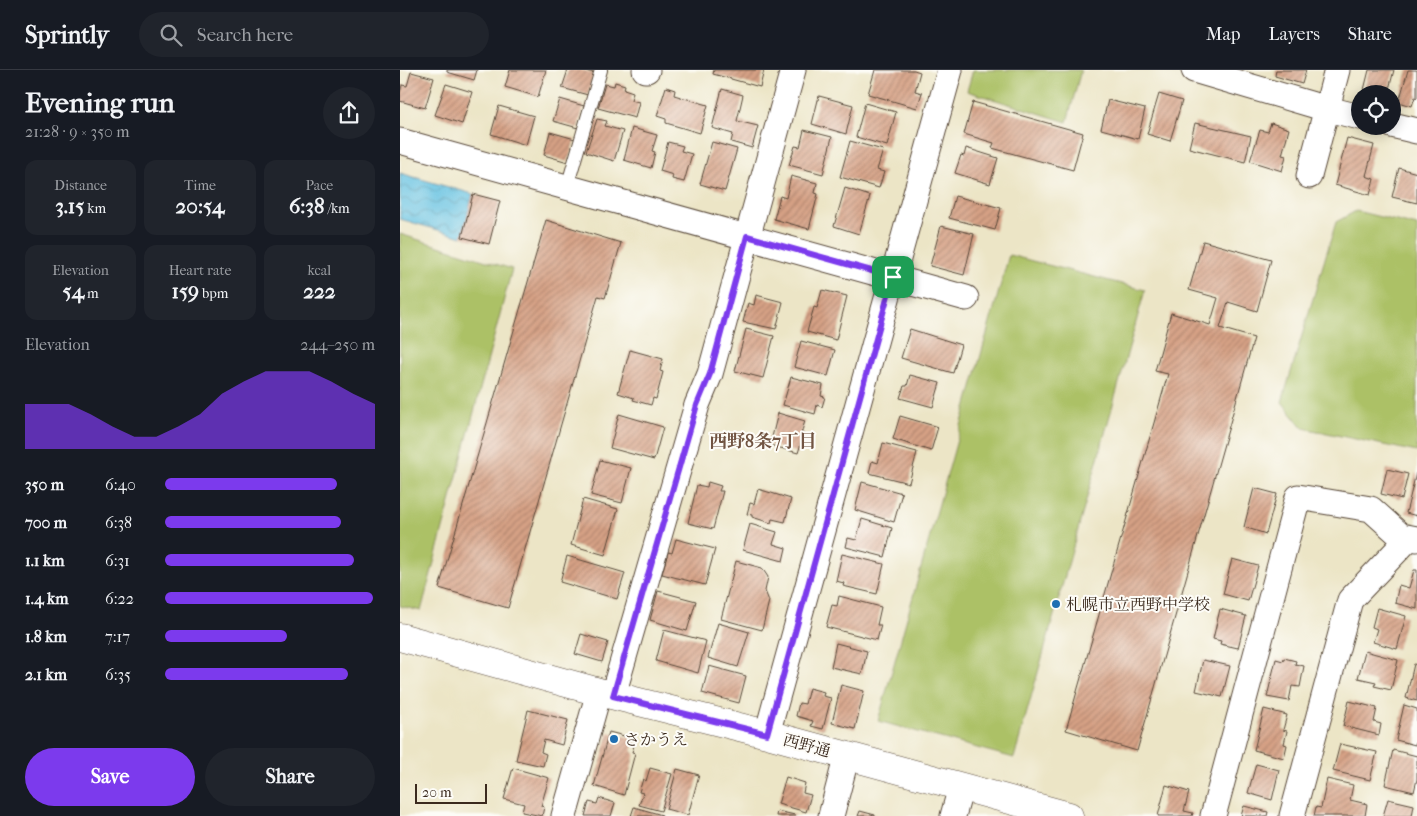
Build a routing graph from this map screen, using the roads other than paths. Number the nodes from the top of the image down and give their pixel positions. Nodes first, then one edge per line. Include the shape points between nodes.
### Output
1 (601, 70) edge
2 (793, 70) edge
3 (950, 70) edge
4 (1194, 70) edge
5 (1337, 70) edge
6 (1327, 109) junction
7 (1351, 115) edge
8 (1401, 127) edge
9 (1417, 131) edge
10 (400, 140) edge
11 (1309, 176) dead end
12 (567, 187) junction
13 (747, 236) junction
14 (893, 277) junction
15 (966, 298) dead end
16 (1413, 539) edge
17 (400, 637) edge
18 (606, 694) junction
19 (767, 734) junction
20 (847, 755) junction
21 (961, 786) junction
22 (564, 816) edge
23 (831, 816) edge
24 (953, 816) edge
25 (1069, 816) edge
26 (1213, 816) edge
27 (1292, 816) edge

1 - 12 lane
2 - 13 street
3 - 14 street
4 - 6 street
5 - 6 street
6 - 7 street
6 - 11 street
8 - 9 street
10 - 12 street
12 - 13 street
13 - 14 street
13 - 18 street via 710,374 697,405
14 - 15 street
14 - 19 street
16 - 26 street via 1401,536 1371,509 1298,498
16 - 27 street via 1350,600
17 - 18 street, 西野通
18 - 19 street, 西野通
18 - 22 street
19 - 20 street, 西野通
20 - 21 street, 西野通
20 - 23 street
21 - 24 street
21 - 25 street, 西野通

